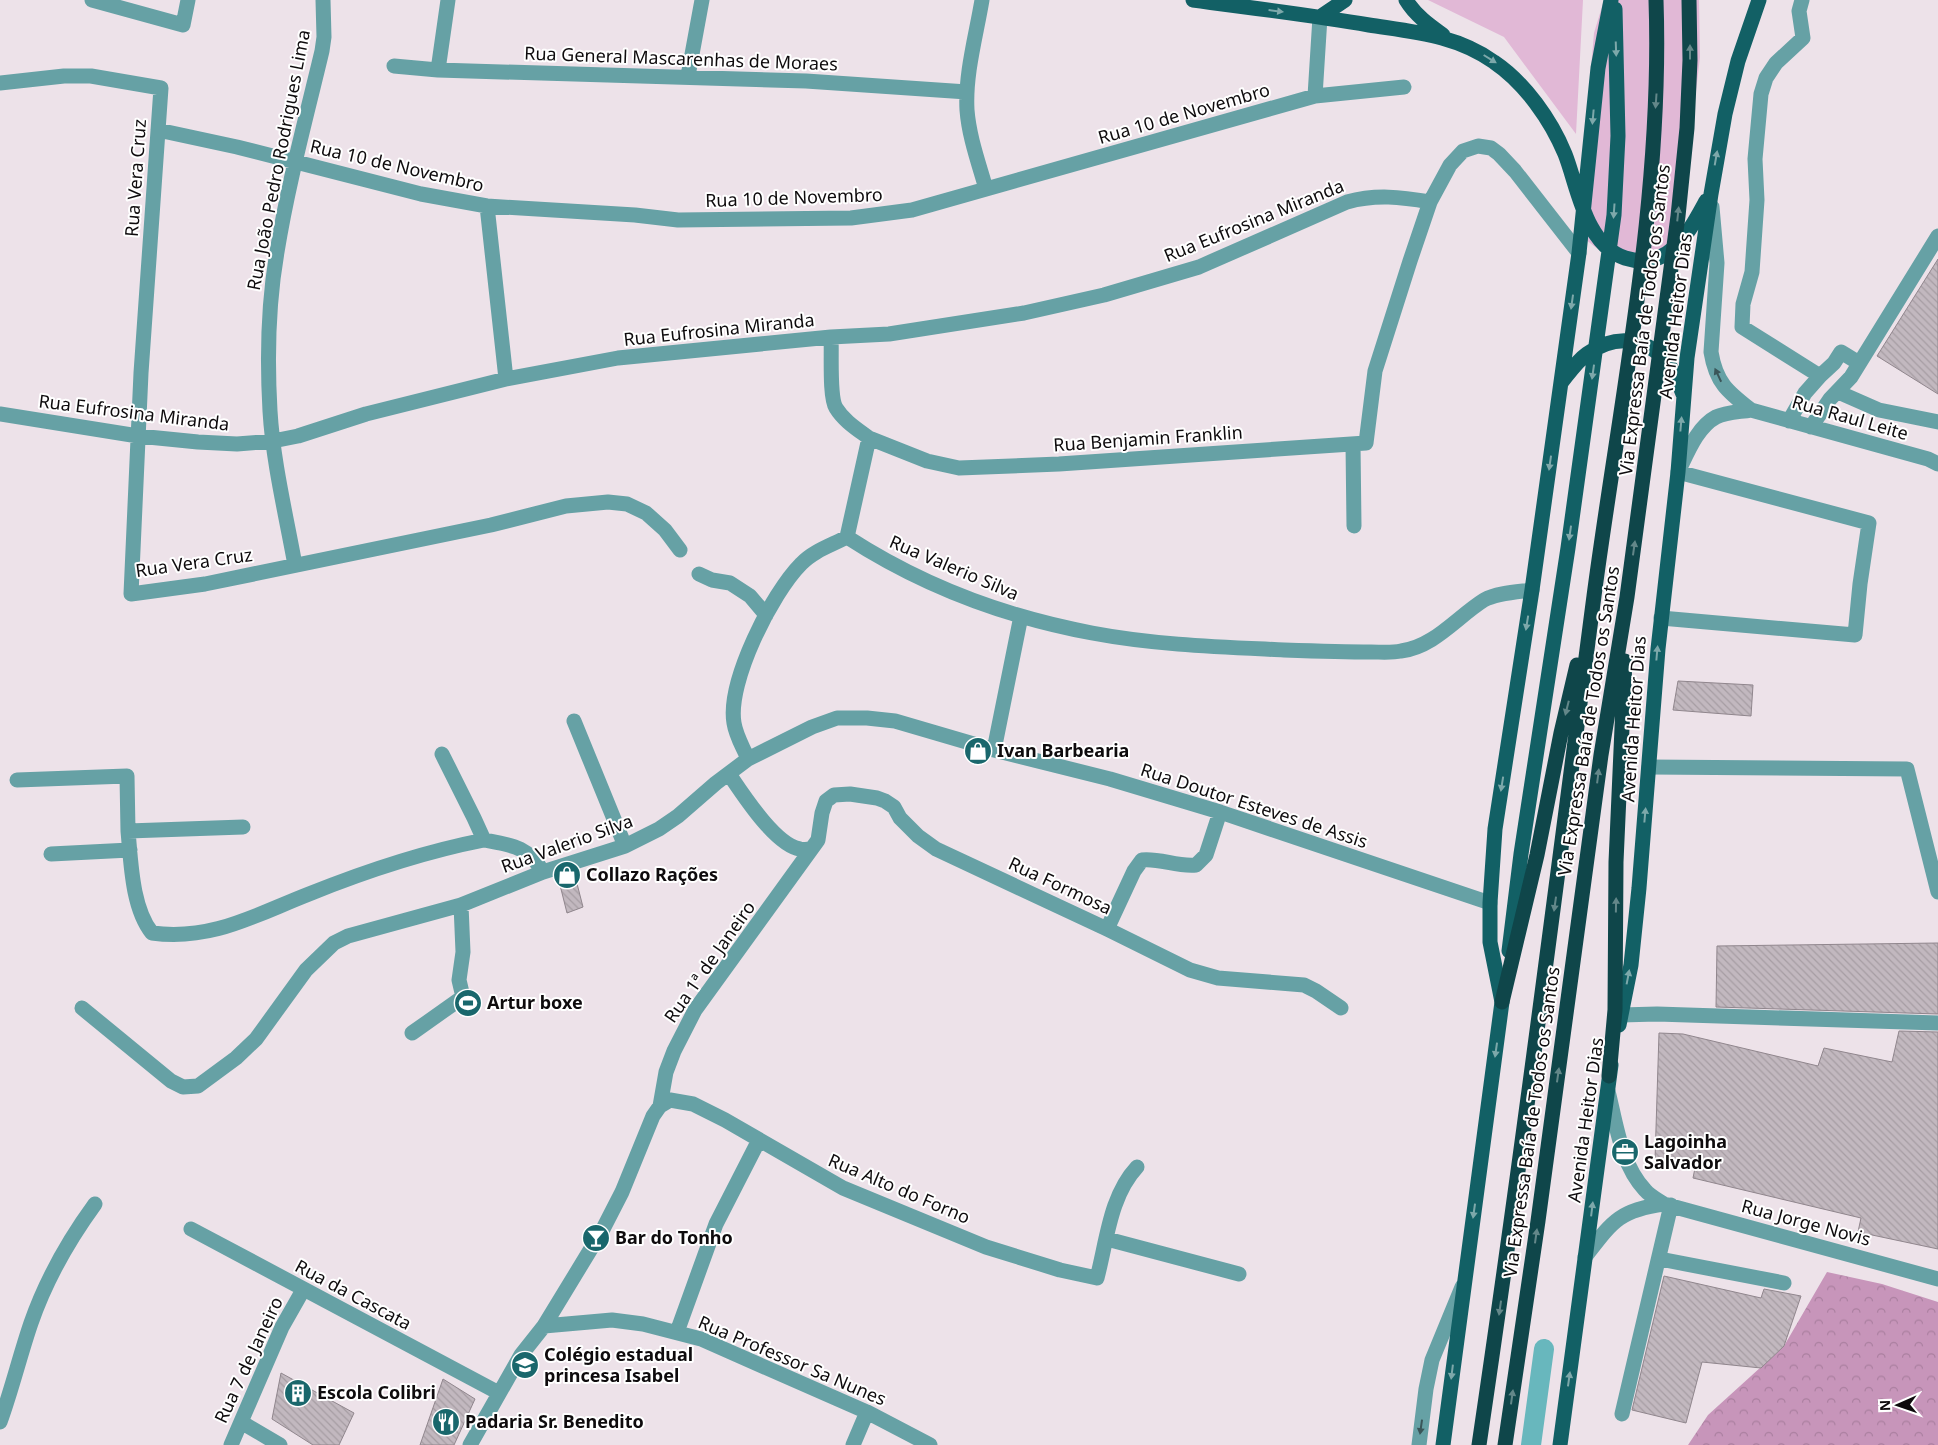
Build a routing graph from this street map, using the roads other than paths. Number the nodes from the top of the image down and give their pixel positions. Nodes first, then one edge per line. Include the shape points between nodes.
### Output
1 (92, 0) edge
2 (188, 0) edge
3 (323, 0) edge
4 (448, 0) edge
5 (702, 0) edge
6 (982, 0) edge
7 (1193, 0) edge
8 (1345, 0) edge
9 (1406, 0) edge
10 (1613, 0) edge
11 (1656, 0) edge
12 (1689, 0) edge
13 (1763, 0) edge
14 (1802, 0) edge
15 (1756, 7) edge
16 (1320, 17) junction
17 (1446, 38) junction
18 (394, 66) dead end
19 (438, 70) junction
20 (688, 76) junction
21 (0, 82) edge
22 (1404, 87) dead end
23 (967, 92) junction
24 (1315, 96) junction
25 (158, 130) junction
26 (294, 162) junction
27 (986, 189) junction
28 (1711, 194) junction
29 (1430, 202) junction
30 (487, 206) junction
31 (1584, 213) junction
32 (1938, 236) edge
33 (1579, 253) junction
34 (832, 337) junction
35 (1859, 363) junction
36 (1820, 376) junction
37 (506, 379) junction
38 (1561, 384) junction
39 (1838, 392) junction
40 (1684, 395) junction
41 (1751, 410) junction
42 (0, 414) edge
43 (1789, 420) junction
44 (1938, 422) edge
45 (1811, 427) junction
46 (138, 436) junction
47 (869, 438) junction
48 (273, 441) junction
49 (1353, 444) junction
50 (1938, 464) edge
51 (1678, 472) junction
52 (1354, 526) dead end
53 (847, 537) junction
54 (680, 550) dead end
55 (295, 565) junction
56 (699, 574) dead end
57 (1532, 590) junction
58 (1595, 593) junction
59 (1628, 597) junction
60 (766, 615) junction
61 (1021, 616) junction
62 (1661, 618) junction
63 (574, 721) dead end
64 (994, 750) junction
65 (442, 754) dead end
66 (748, 759) junction
67 (1649, 767) junction
68 (729, 774) junction
69 (16, 780) dead end
70 (1220, 812) junction
71 (243, 827) dead end
72 (128, 831) junction
73 (484, 840) junction
74 (625, 846) junction
75 (811, 849) junction
76 (130, 850) junction
77 (51, 854) dead end
78 (543, 872) junction
79 (1938, 892) edge
80 (1490, 903) junction
81 (461, 905) junction
82 (1107, 929) junction
83 (1502, 1002) junction
84 (82, 1008) dead end
85 (1341, 1008) dead end
86 (1621, 1015) junction
87 (1938, 1023) edge
88 (412, 1033) dead end
89 (1608, 1082) junction
90 (660, 1106) junction
91 (759, 1140) junction
92 (1137, 1167) dead end
93 (94, 1204) dead end
94 (1668, 1204) junction
95 (191, 1229) dead end
96 (1107, 1239) junction
97 (1586, 1257) junction
98 (1660, 1259) junction
99 (1239, 1274) dead end
100 (1938, 1279) edge
101 (1464, 1280) junction
102 (1784, 1284) dead end
103 (303, 1290) junction
104 (544, 1326) junction
105 (677, 1332) junction
106 (499, 1393) junction
107 (867, 1412) junction
108 (1622, 1414) dead end
109 (0, 1422) edge
110 (241, 1422) junction
111 (231, 1445) edge
112 (280, 1445) edge
113 (470, 1445) edge
114 (853, 1445) edge
115 (930, 1445) edge
116 (1419, 1445) edge
117 (1443, 1445) edge
118 (1480, 1445) edge
119 (1505, 1445) edge
120 (1560, 1445) edge

1 - 2 street via 183,25
3 - 26 street, Rua João Pedro Rodrigues Lima via 322,52
4 - 19 street
5 - 20 street
6 - 23 street
7 -> 16 main road
8 - 16 main road
9 - 17 main road via 1423,20
10 -> 31 main road via 1598,68
10 -> 83 main road via 1618,136 1614,215
11 -> 58 highway, Via Expressa Baía de Todos os Santos via 1656,94 1643,249
59 -> 12 highway, Via Expressa Baía de Todos os Santos via 1687,128
13 - 15 street
14 - 36 street via 1799,11 1803,38 1776,63 1761,94 1755,159 1757,200 1753,262 1743,304 1742,327
28 -> 15 main road, Avenida Heitor Dias via 1725,114
16 - 17 main road
16 - 24 street
17 -> 31 main road via 1495,62 1525,90 1551,127 1564,153
18 - 19 street, Rua General Mascarenhas de Moraes
19 - 20 street, Rua General Mascarenhas de Moraes
20 - 23 street, Rua General Mascarenhas de Moraes via 806,80
21 - 25 street, Rua Vera Cruz via 84,76 161,88
22 - 24 street, Rua 10 de Novembro
23 - 27 street via 967,113
24 - 27 street, Rua 10 de Novembro
25 - 26 street, Rua 10 de Novembro
25 - 46 street, Rua Vera Cruz
26 - 30 street, Rua 10 de Novembro via 420,194
26 - 48 street, Rua João Pedro Rodrigues Lima via 276,252 271,300 269,377
27 - 30 street, Rua 10 de Novembro via 912,210 851,218 678,220
28 - 31 main road via 1690,230 1677,246 1660,258 1625,258 1611,250 1595,233
28 - 40 main road, Avenida Heitor Dias
41 -> 28 street, Rua Raul Leite via 1720,382 1713,363 1717,263
29 - 33 street via 1450,165 1463,151 1478,146 1491,148 1516,171
29 - 34 street, Rua Eufrosina Miranda via 1401,197 1364,197 1199,267 1104,295 956,325 889,334
29 - 49 street via 1375,370 1366,443
30 - 37 street
31 - 33 main road
32 - 35 street
33 -> 38 main road
34 - 37 street, Rua Eufrosina Miranda via 618,358
34 - 47 street, Rua Benjamin Franklin via 835,407
35 - 36 street via 1841,352
35 - 39 street
36 - 43 street
37 - 48 street, Rua Eufrosina Miranda
38 - 40 main road via 1587,354 1608,342 1623,340 1658,352 1671,367
38 -> 57 main road
39 - 44 street via 1879,410
39 - 45 street
51 -> 40 main road, Avenida Heitor Dias
41 - 43 street, Rua Raul Leite
41 - 51 street, Rua Raul Leite via 1728,413 1707,424
42 - 46 street, Rua Eufrosina Miranda
43 - 45 street, Rua Raul Leite
45 - 50 street, Rua Raul Leite
46 - 48 street, Rua Eufrosina Miranda via 237,444
46 - 55 street, Rua Vera Cruz via 131,594 205,584
47 - 49 street, Rua Benjamin Franklin via 927,461 959,468
47 - 53 street
48 - 55 street, Rua João Pedro Rodrigues Lima
49 - 52 street
51 - 62 main road, Avenida Heitor Dias
51 - 62 street via 1869,524 1855,635
53 - 60 street via 801,564
53 - 61 street, Rua Valerio Silva via 881,559 920,578
54 - 55 street, Rua Vera Cruz via 665,530 646,514 627,504 608,502 566,506 491,525
56 - 60 street via 730,583 750,596
57 - 61 street, Rua Valerio Silva via 1486,599 1431,640 1401,652 1162,642 1093,633
57 -> 80 main road via 1495,829
58 -> 83 highway via 1560,733
58 -> 118 highway, Via Expressa Baía de Todos os Santos
89 -> 59 highway via 1615,1010 1616,862
119 -> 59 highway, Via Expressa Baía de Todos os Santos via 1601,754
60 - 66 street via 750,648 733,710 737,735
61 - 64 street
67 -> 62 main road, Avenida Heitor Dias
63 - 74 street
64 - 66 street, Rua Doutor Esteves de Assis via 894,721 837,718
64 - 70 street, Rua Doutor Esteves de Assis via 1110,779
65 - 73 street
66 - 68 street, Rua Valerio Silva
67 - 79 street via 1907,770
86 -> 67 main road, Avenida Heitor Dias via 1631,965
68 - 74 street, Rua Valerio Silva via 678,816
68 - 75 street via 768,826 790,845
69 - 72 street via 127,776
70 - 80 street, Rua Doutor Esteves de Assis
70 - 82 street via 1206,855 1196,865 1142,860
71 - 72 street
72 - 76 street
73 - 76 street via 386,864 262,915 192,935 152,933 144,923 138,906
73 - 78 street via 508,844 528,853
74 - 78 street, Rua Valerio Silva
75 - 82 street, Rua Formosa via 818,840 826,801 834,795 850,794 885,800 926,844
75 - 90 street, Rua 1ª de Janeiro via 695,1010 668,1065
76 - 77 street
78 - 81 street, Rua Valerio Silva
80 - 83 main road via 1490,942
81 - 84 street, Rua Valerio Silva via 348,936 334,943 306,970 256,1039 198,1086 183,1087 171,1081
81 - 88 street via 463,952 459,980 463,998
82 - 85 street, Rua Formosa via 1190,970 1218,978 1304,985
83 -> 101 main road
86 - 87 street
86 - 89 main road, Avenida Heitor Dias
89 - 94 street, Rua Jorge Novis via 1620,1138 1633,1173 1645,1191
97 -> 89 main road, Avenida Heitor Dias
90 - 91 street, Rua Alto do Forno via 670,1100 692,1104
90 - 104 street, Rua 1ª de Janeiro via 603,1229
91 - 96 street, Rua Alto do Forno via 858,1194 986,1247 1060,1270 1097,1278
91 - 105 street via 716,1224
92 - 96 street, Rua Alto do Forno via 1126,1179 1119,1195
93 - 109 street via 61,1254 46,1286
94 - 97 street, Rua Jorge Novis via 1629,1212 1606,1230
94 - 98 street
94 - 100 street, Rua Jorge Novis
95 - 103 street, Rua da Cascata
96 - 99 street
120 -> 97 main road, Avenida Heitor Dias
98 - 102 street
98 - 108 street
101 -> 116 street via 1432,1360
101 -> 117 main road
103 - 106 street, Rua da Cascata
103 - 110 street, Rua 7 de Janeiro via 282,1327
104 - 105 street, Rua Professor Sa Nunes via 612,1320
104 - 106 street, Rua 1ª de Janeiro via 521,1355
105 - 107 street, Rua Professor Sa Nunes via 730,1351
106 - 113 street, Rua 1ª de Janeiro
107 - 114 street
107 - 115 street, Rua Professor Sa Nunes
110 - 111 street, Rua 7 de Janeiro
110 - 112 street

